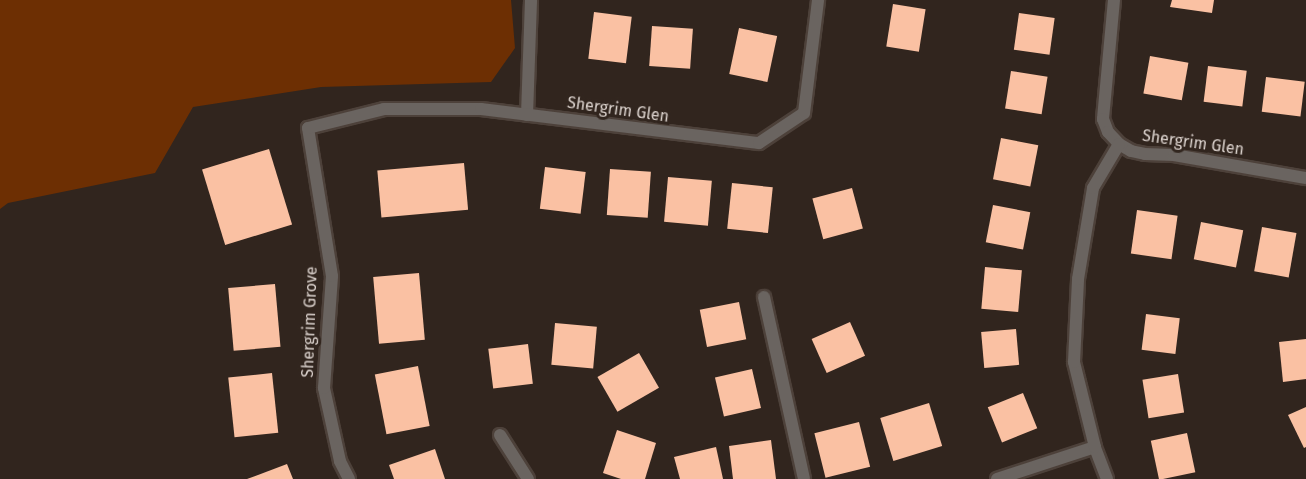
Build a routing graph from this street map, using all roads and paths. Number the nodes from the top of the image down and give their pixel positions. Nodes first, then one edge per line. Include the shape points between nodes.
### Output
1 (531, 0) edge
2 (818, 0) edge
3 (1114, 0) edge
4 (527, 115) junction
5 (308, 128) joint
6 (1119, 144) junction
7 (1306, 178) edge
8 (764, 297) dead end
9 (500, 435) dead end
10 (1095, 447) junction
11 (349, 479) edge
12 (528, 479) edge
13 (804, 479) edge
14 (997, 479) edge
15 (1107, 479) edge

1 - 4 street
2 - 4 street, Shergrim Glen via 804,113 759,142
3 - 6 street, Shergrim Glen via 1103,119
4 - 5 street, Shergrim Glen via 481,109 384,109
5 - 11 street, Shergrim Grove via 332,276 324,388 340,461
6 - 7 street, Shergrim Glen via 1145,154 1184,156
6 - 10 street via 1093,188 1078,279 1074,362
8 - 13 street
9 - 12 street
10 - 14 street
10 - 15 street

